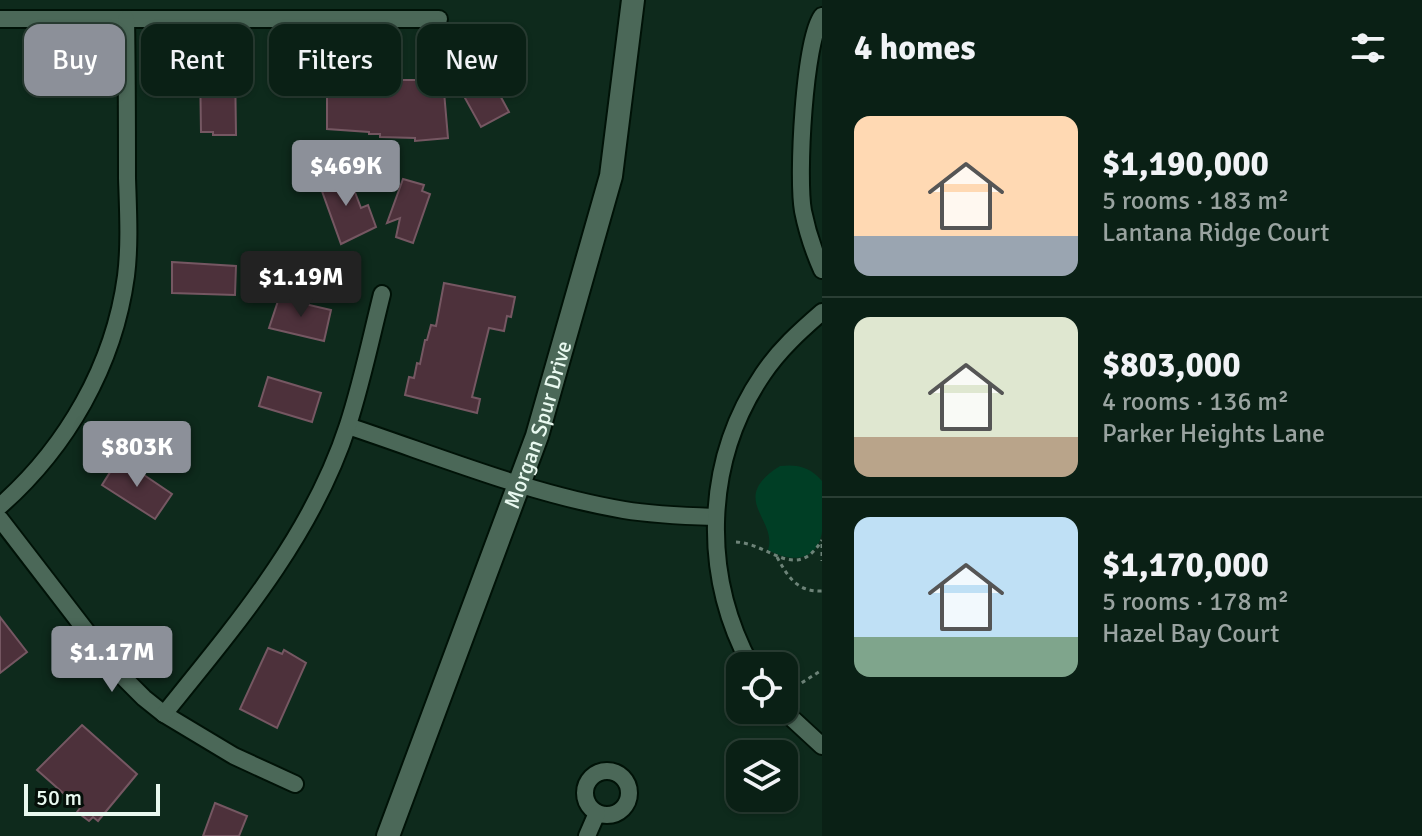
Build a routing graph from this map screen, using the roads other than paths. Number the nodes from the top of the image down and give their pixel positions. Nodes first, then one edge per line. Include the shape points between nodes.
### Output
1 (633, 0) edge
2 (822, 16) edge
3 (0, 19) edge
4 (126, 19) junction
5 (439, 19) dead end
6 (822, 270) edge
7 (382, 294) dead end
8 (822, 312) edge
9 (348, 426) junction
10 (520, 483) junction
11 (0, 506) edge
12 (715, 517) junction
13 (0, 519) edge
14 (744, 652) edge
15 (164, 714) junction
16 (798, 724) edge
17 (822, 746) edge
18 (295, 784) dead end
19 (597, 813) dead end
20 (388, 836) edge
21 (587, 836) edge

1 - 10 street, Morgan Spur Drive via 611,176
2 - 6 street via 812,39 800,176 803,211
3 - 4 street
4 - 5 street
4 - 11 street via 126,275 116,325 82,406 28,482
7 - 9 street
8 - 12 street via 787,344 746,403 721,467
9 - 10 street
9 - 15 street via 313,507 280,564
10 - 12 street via 621,510
10 - 20 street, Morgan Spur Drive
12 - 14 street via 725,600
13 - 15 street via 117,671
15 - 18 street via 234,756
16 - 17 street
19 - 21 street

